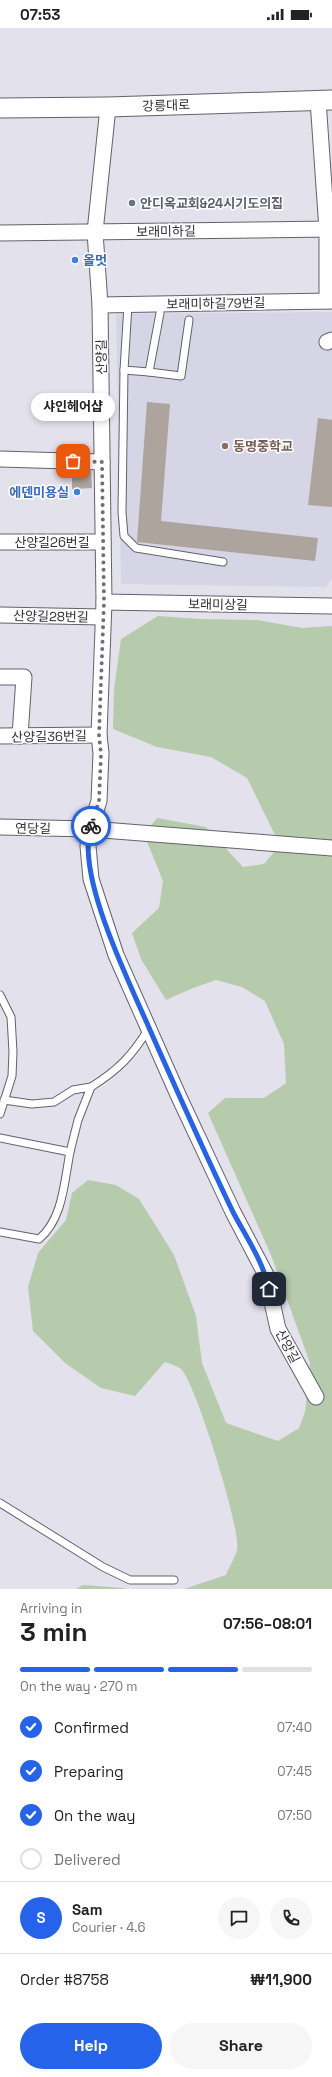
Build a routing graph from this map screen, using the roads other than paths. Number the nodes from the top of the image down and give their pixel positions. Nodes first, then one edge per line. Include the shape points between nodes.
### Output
1 (325, 100) edge
2 (108, 107) junction
3 (0, 108) edge
4 (329, 230) edge
5 (95, 232) junction
6 (0, 233) edge
7 (329, 301) edge
8 (100, 305) junction
9 (128, 305) junction
10 (160, 313) dead end
11 (189, 320) dead end
12 (124, 370) junction
13 (149, 372) junction
14 (0, 459) edge
15 (102, 462) junction
16 (0, 542) edge
17 (103, 542) junction
18 (223, 562) dead end
19 (104, 602) junction
20 (332, 606) edge
21 (0, 615) edge
22 (103, 617) junction
23 (0, 677) edge
24 (99, 735) junction
25 (0, 736) edge
26 (20, 736) junction
27 (0, 827) edge
28 (90, 829) junction
29 (332, 848) edge
30 (0, 995) edge
31 (149, 1027) junction
32 (91, 1087) junction
33 (4, 1100) junction
34 (0, 1114) edge
35 (0, 1138) edge
36 (70, 1152) junction
37 (0, 1232) edge
38 (316, 1397) dead end
39 (0, 1504) edge
40 (174, 1580) dead end

1 - 2 street, 강릉대로
1 - 4 street
2 - 3 street, 강릉대로
2 - 5 street, 산양길
4 - 5 street, 보래미하길
4 - 7 street
5 - 6 street, 보래미하길
5 - 8 street, 산양길
7 - 9 street, 보래미하길79번길
8 - 9 street, 보래미하길79번길
8 - 15 street, 산양길
9 - 12 lane
10 - 13 lane
11 - 13 lane via 182,376
12 - 13 lane
12 - 18 lane via 124,536 136,548
14 - 15 street
15 - 17 street, 산양길
16 - 17 street, 산양길26번길
17 - 19 street, 산양길
19 - 20 street, 보래미상길
19 - 22 street, 산양길
21 - 22 street, 산양길28번길
22 - 24 street, 산양길
23 - 26 street via 24,677
24 - 26 street, 산양길36번길
24 - 28 street, 산양길 via 99,801
25 - 26 street, 산양길36번길
27 - 28 street, 연당길
28 - 29 street, 연당길
28 - 31 street, 산양길 via 88,846 91,879 116,955
30 - 33 lane via 11,1017 13,1052 12,1076
31 - 32 lane via 138,1046 114,1072
31 - 38 street, 산양길 via 233,1212 266,1275 278,1329
32 - 33 lane via 74,1090 54,1102 32,1104
32 - 36 lane via 78,1120
33 - 34 lane
35 - 36 lane
36 - 37 lane via 60,1207 49,1230 39,1239
39 - 40 lane via 103,1567 130,1580

